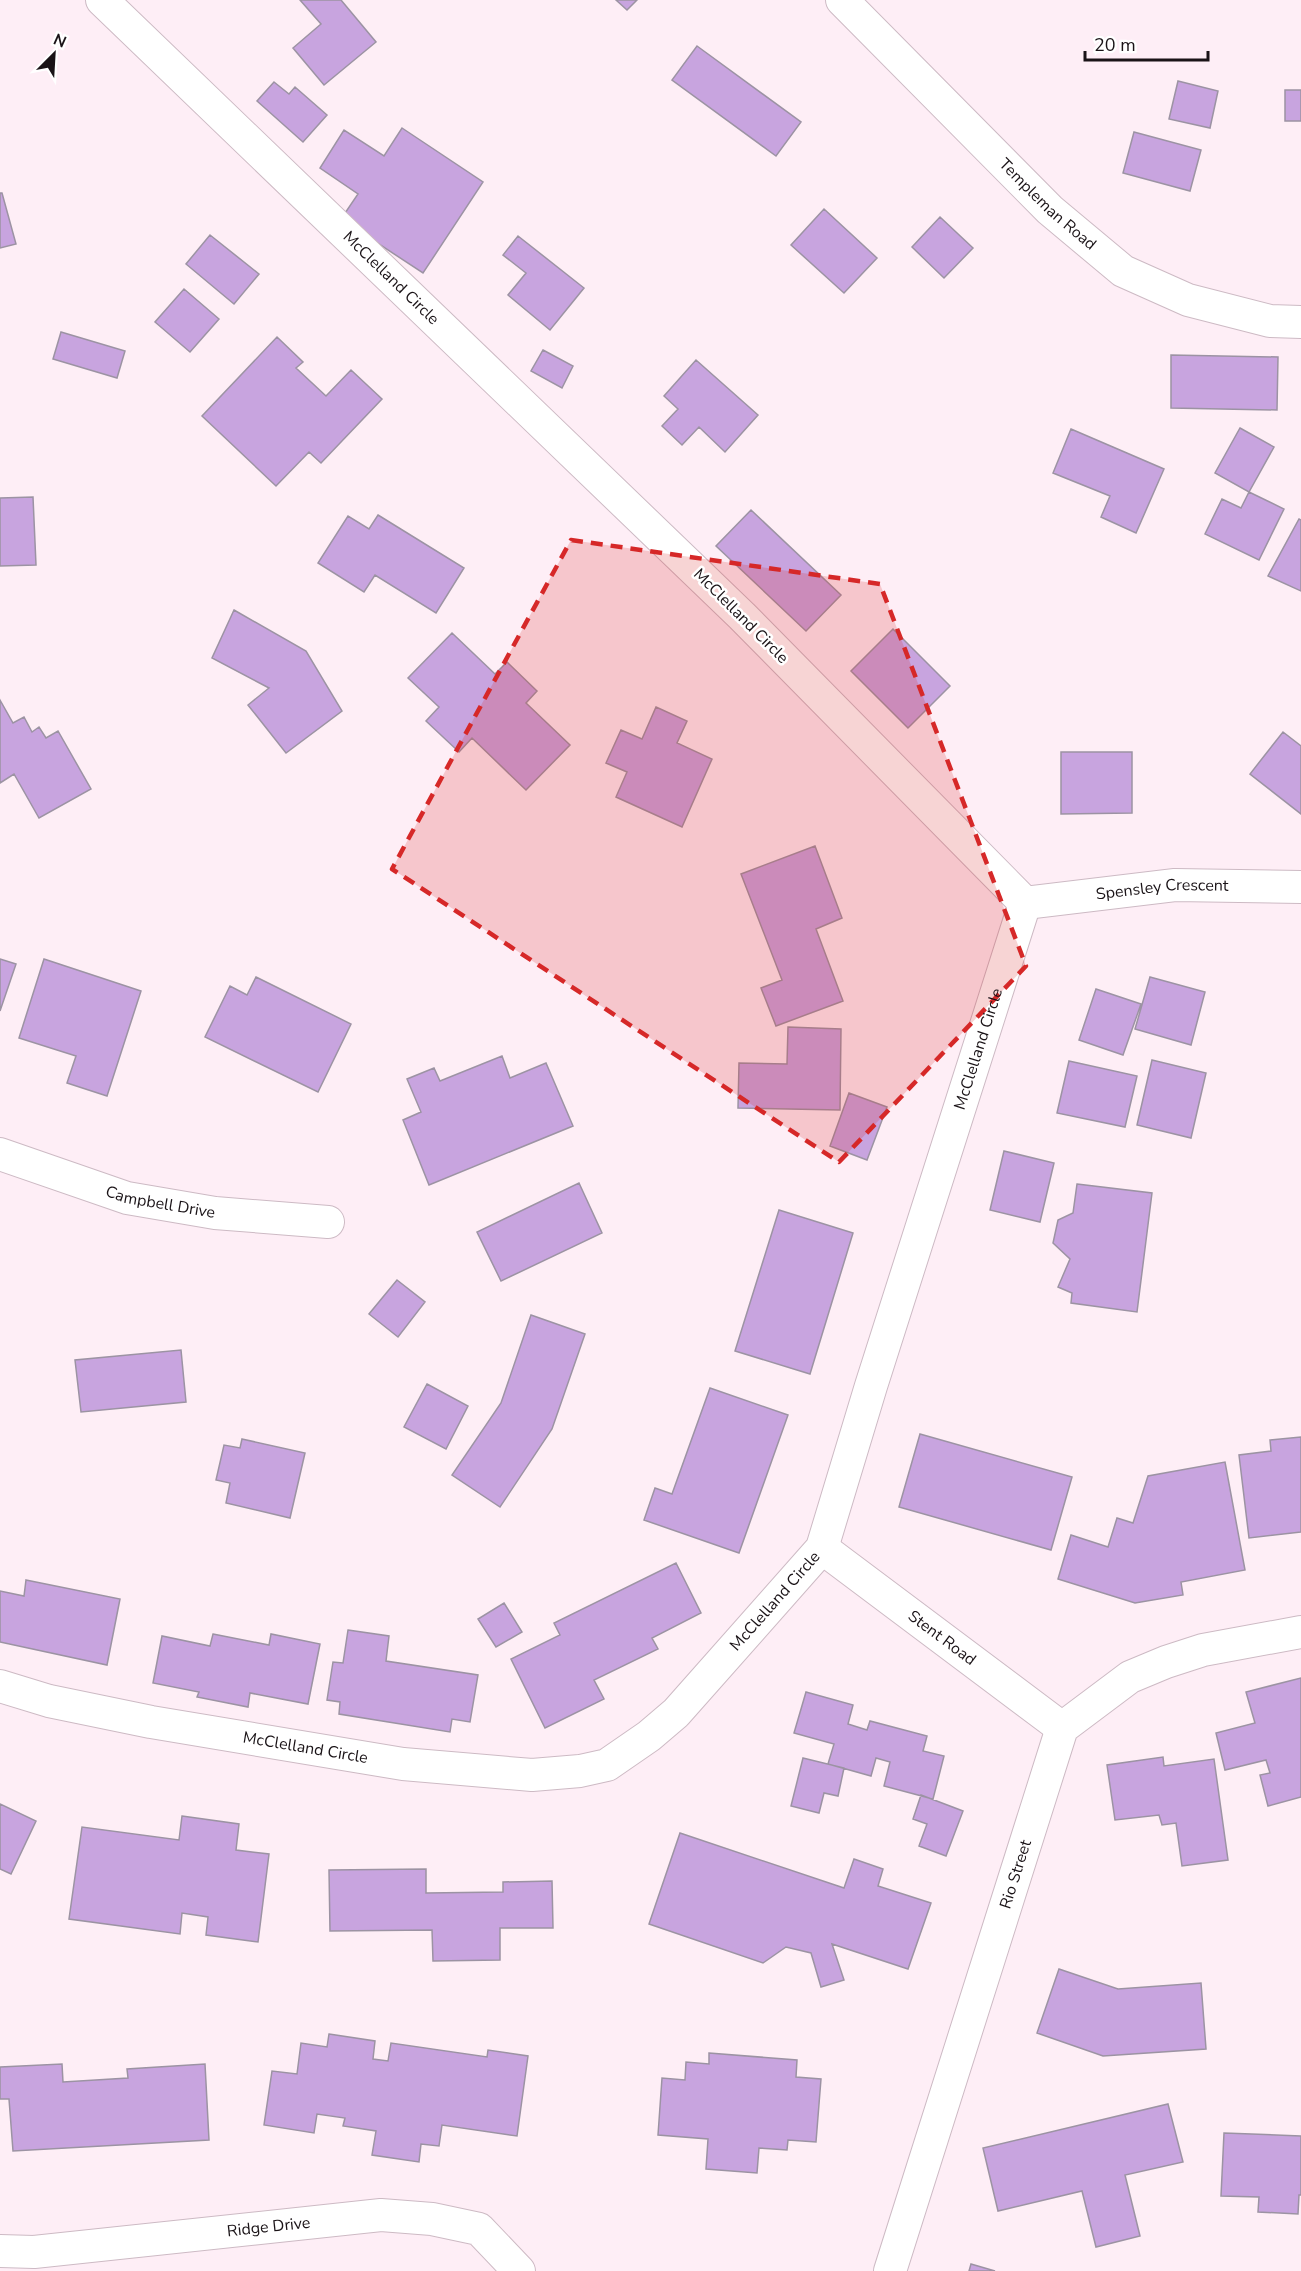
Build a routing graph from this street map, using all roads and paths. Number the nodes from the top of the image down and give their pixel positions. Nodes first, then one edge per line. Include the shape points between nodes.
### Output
1 (102, 0) edge
2 (842, 0) edge
3 (1301, 322) edge
4 (1301, 887) edge
5 (1025, 903) junction
6 (0, 1154) edge
7 (328, 1222) dead end
8 (822, 1548) junction
9 (1301, 1632) edge
10 (0, 1686) edge
11 (1062, 1728) junction
12 (0, 2252) edge
13 (519, 2271) edge
14 (890, 2271) edge

1 - 5 street, McClelland Circle via 742,616
2 - 3 street, Templeman Road via 1050,210 1123,271 1188,300 1270,321
4 - 5 street, Spensley Crescent via 1175,885
5 - 8 street, McClelland Circle
6 - 7 street, Campbell Drive via 127,1198 215,1213
8 - 10 street, McClelland Circle via 676,1713 607,1765 580,1771 532,1775 403,1764 151,1722 49,1701
8 - 11 street, Stent Road
9 - 11 street via 1203,1650 1166,1662 1130,1677
11 - 14 street, Rio Street
12 - 13 street, Ridge Drive via 34,2252 381,2215 432,2219 479,2229

